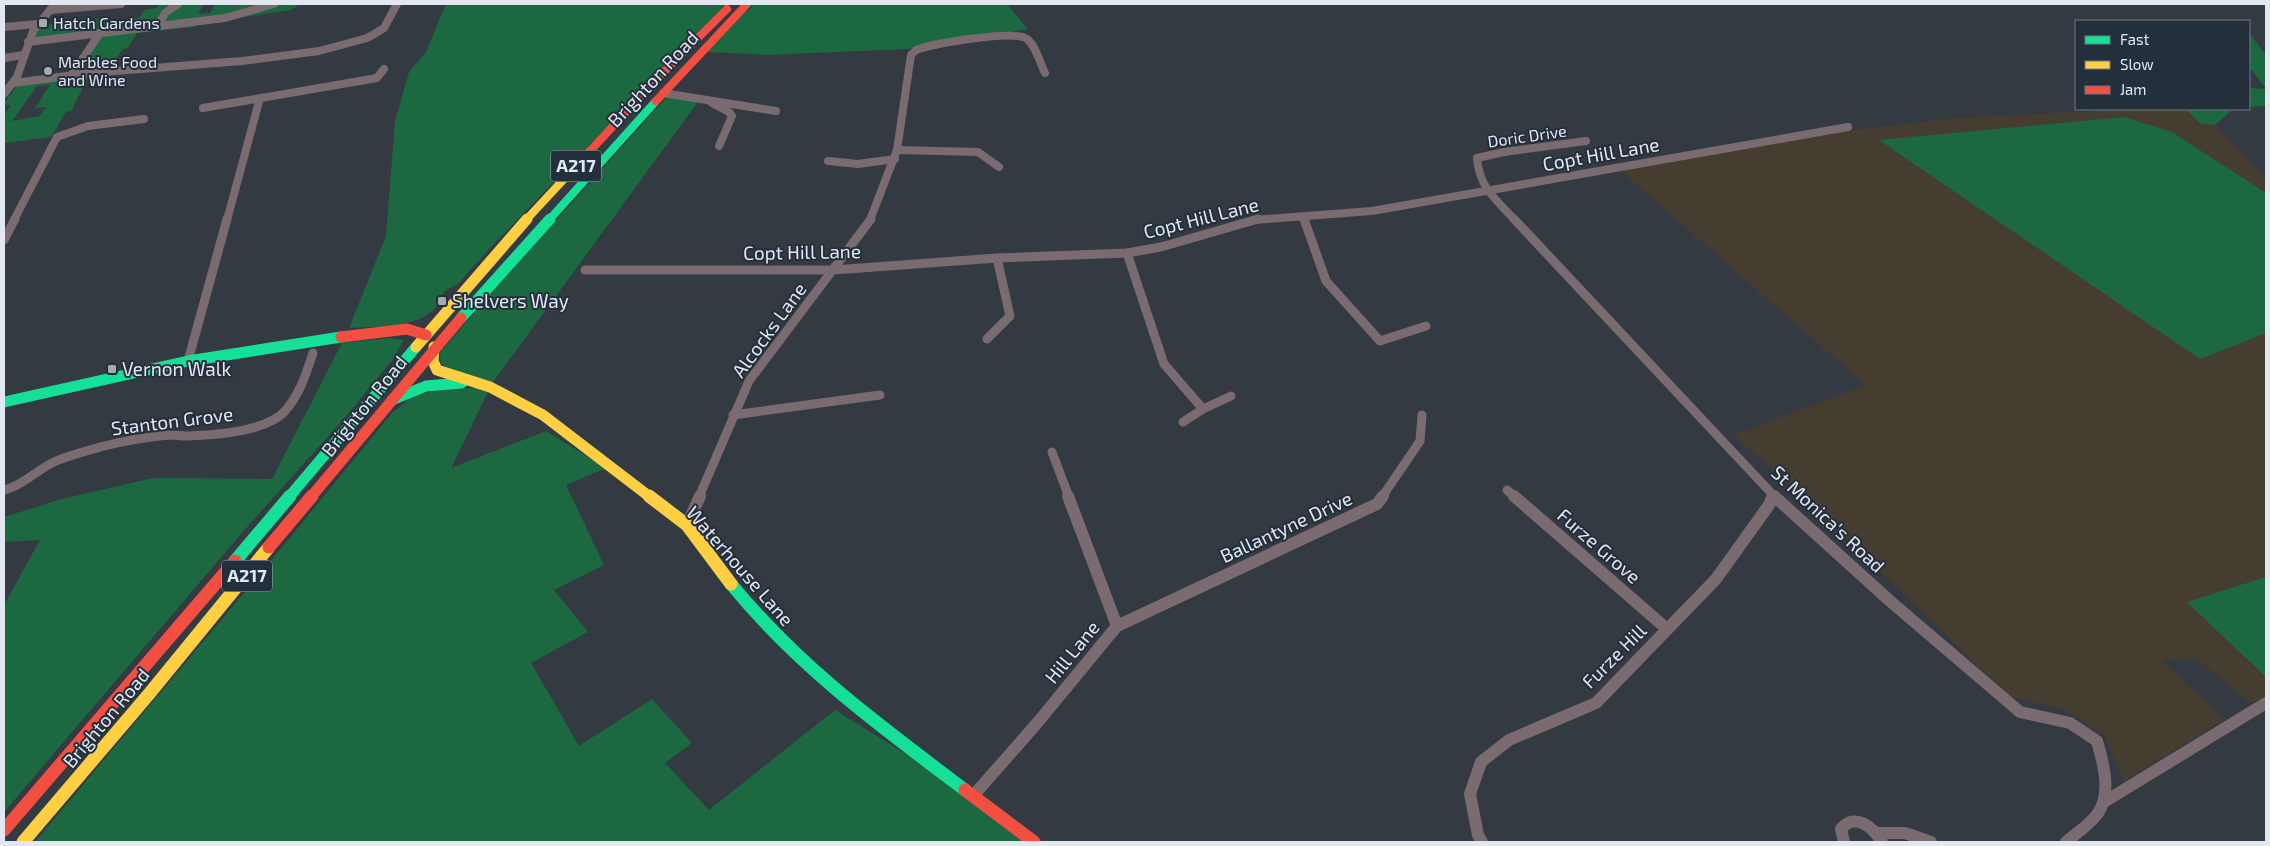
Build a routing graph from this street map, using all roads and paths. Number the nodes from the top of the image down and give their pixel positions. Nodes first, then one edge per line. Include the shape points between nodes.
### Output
1 (55, 4) edge
2 (120, 4) edge
3 (178, 4) edge
4 (274, 4) edge
5 (397, 4) edge
6 (732, 4) edge
7 (747, 4) edge
8 (50, 10) junction
9 (37, 24) junction
10 (158, 26) junction
11 (4, 27) edge
12 (100, 33) junction
13 (28, 42) junction
14 (24, 55) junction
15 (4, 58) edge
16 (384, 70) dead end
17 (1045, 73) dead end
18 (70, 76) junction
19 (14, 83) junction
20 (663, 93) junction
21 (4, 95) edge
22 (260, 98) junction
23 (705, 99) junction
24 (203, 108) dead end
25 (776, 111) dead end
26 (144, 119) dead end
27 (1848, 127) dead end
28 (1586, 142) dead end
29 (719, 146) dead end
30 (897, 150) junction
31 (895, 159) junction
32 (828, 161) dead end
33 (999, 167) dead end
34 (1487, 190) junction
35 (1303, 217) junction
36 (4, 240) edge
37 (1127, 253) junction
38 (998, 258) junction
39 (585, 270) dead end
40 (834, 270) junction
41 (470, 308) junction
42 (447, 312) junction
43 (1426, 326) dead end
44 (407, 329) junction
45 (426, 335) junction
46 (987, 340) dead end
47 (434, 348) junction
48 (313, 353) dead end
49 (188, 361) junction
50 (480, 383) junction
51 (880, 395) dead end
52 (1231, 396) dead end
53 (4, 402) edge
54 (390, 402) junction
55 (1203, 409) junction
56 (733, 415) junction
57 (1422, 415) dead end
58 (1183, 422) dead end
59 (1052, 452) dead end
60 (4, 490) edge
61 (1507, 490) dead end
62 (1773, 495) junction
63 (687, 525) junction
64 (1117, 626) junction
65 (1667, 629) junction
66 (2266, 703) edge
67 (973, 796) junction
68 (2104, 802) junction
69 (4, 830) edge
70 (1879, 838) edge
71 (23, 842) edge
72 (1034, 842) edge
73 (1482, 842) edge
74 (1844, 842) edge
75 (1931, 842) edge
76 (2066, 842) edge

1 - 8 street
2 - 8 street
3 - 10 street via 165,13
4 - 10 street via 225,18
5 - 18 street via 384,28 376,33 319,51 242,62
6 - 42 main road, Brighton Road / A217 via 654,82 499,249
7 - 20 main road, Brighton Road / A217
8 - 9 street
9 - 11 street
9 - 13 street
10 - 12 street
12 - 13 street
12 - 18 street
13 - 14 street
14 - 15 street
14 - 19 street
16 - 22 street via 377,78
17 - 30 street, Alcocks Lane via 1024,37 996,36 916,50 911,55
18 - 19 street
19 - 21 street
20 - 23 street
20 - 41 main road, Brighton Road / A217
22 - 24 street
22 - 49 street
23 - 25 street
23 - 29 street via 732,116
26 - 36 street via 86,126 57,137
27 - 34 street, Copt Hill Lane
28 - 34 street, Doric Drive via 1477,158 1478,173
30 - 31 street, Alcocks Lane
30 - 33 street via 978,152
31 - 32 street via 858,164
31 - 40 street, Alcocks Lane via 871,219
34 - 35 street, Copt Hill Lane via 1372,212
34 - 62 street, St Monica's Road
35 - 37 street, Copt Hill Lane via 1261,218 1161,247
35 - 43 street via 1326,281 1380,341
37 - 38 street, Copt Hill Lane
37 - 55 street via 1164,364
38 - 40 street, Copt Hill Lane
38 - 46 street via 1010,316
39 - 40 street, Copt Hill Lane
40 - 56 street, Alcocks Lane via 749,381
41 - 45 main road via 439,331
41 - 47 main road, Brighton Road / A217
42 - 44 main road via 421,326
42 - 45 main road, Brighton Road / A217
44 - 45 main road
44 - 49 main road
45 - 69 main road, Brighton Road / A217
47 - 50 main road, Waterhouse Lane via 433,361 437,370
47 - 54 main road, Brighton Road / A217
48 - 60 street, Stanton Grove via 303,384 284,412 272,420 234,431 169,435 106,446 56,461
49 - 53 main road
50 - 54 main road, Waterhouse Lane via 428,384
50 - 63 main road, Waterhouse Lane via 543,415
51 - 56 street
52 - 55 street
54 - 71 main road, Brighton Road / A217
55 - 58 street
56 - 63 street, Alcocks Lane
57 - 64 street, Ballantyne Drive via 1420,441 1376,504
59 - 64 street, Hill Lane
61 - 65 street, Furze Grove
62 - 65 street, Furze Hill via 1716,579
62 - 68 street, St Monica's Road via 2020,712 2072,723 2097,741 2104,775
63 - 67 main road, Waterhouse Lane via 754,616 838,694
64 - 67 street, Hill Lane
65 - 73 street, Furze Hill via 1596,703 1509,740 1482,762 1470,794
66 - 68 street
67 - 72 main road, Waterhouse Lane
68 - 76 street via 2098,814
70 - 74 street via 1861,822 1846,822 1840,832
70 - 75 street via 1889,832 1916,835

